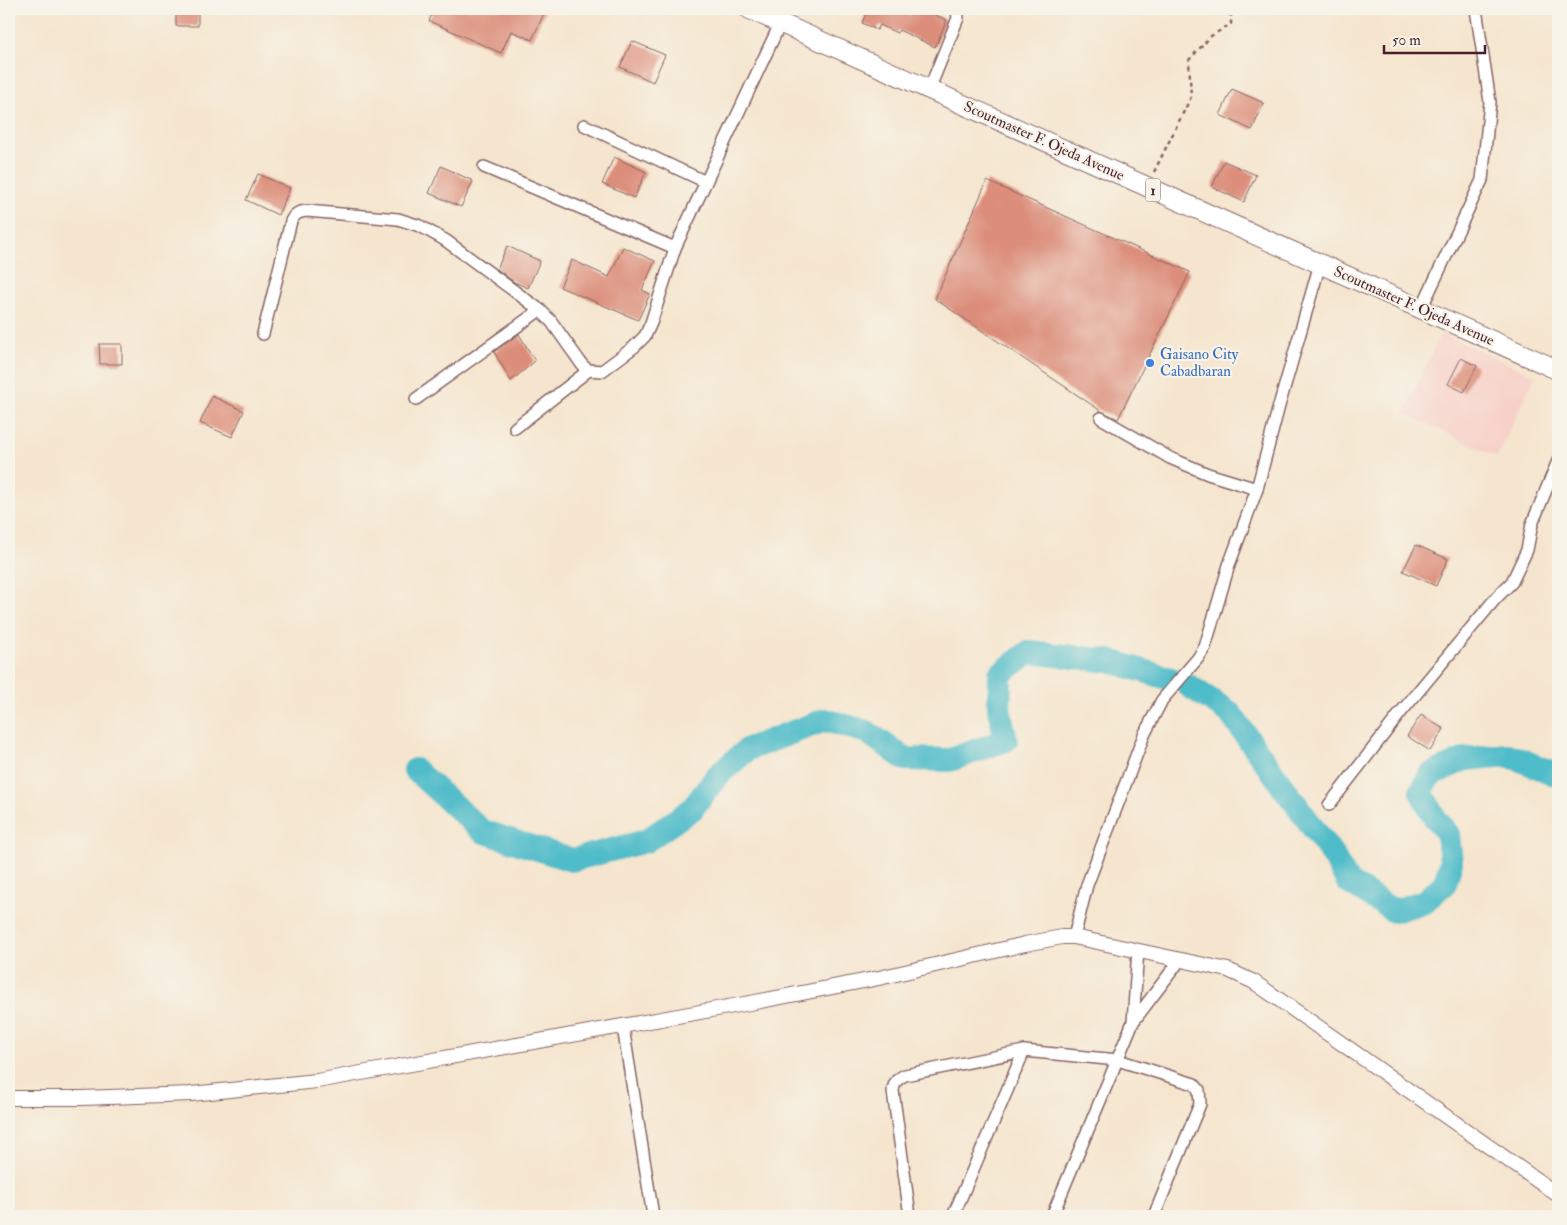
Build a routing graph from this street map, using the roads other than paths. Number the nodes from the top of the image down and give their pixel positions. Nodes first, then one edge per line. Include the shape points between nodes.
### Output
1 (749, 9) edge
2 (956, 9) edge
3 (1476, 9) edge
4 (780, 24) junction
5 (929, 90) junction
6 (584, 125) dead end
7 (484, 167) dead end
8 (706, 182) junction
9 (675, 248) junction
10 (1320, 264) junction
11 (1421, 309) junction
12 (540, 310) junction
13 (263, 334) dead end
14 (588, 370) junction
15 (1558, 370) edge
16 (416, 399) dead end
17 (1101, 418) dead end
18 (515, 428) dead end
19 (1558, 461) edge
20 (1257, 488) junction
21 (1329, 805) dead end
22 (1074, 937) junction
23 (1138, 950) junction
24 (1180, 960) junction
25 (1134, 1022) junction
26 (623, 1027) junction
27 (1024, 1051) junction
28 (1118, 1060) junction
29 (9, 1098) edge
30 (1558, 1195) edge
31 (653, 1216) edge
32 (910, 1216) edge
33 (954, 1216) edge
34 (1052, 1216) edge
35 (1154, 1216) edge

1 - 4 highway, Scoutmaster F. Ojeda Avenue / 1
2 - 5 street via 958,18
3 - 11 street via 1490,102 1482,180
4 - 5 highway, Scoutmaster F. Ojeda Avenue / 1
4 - 8 street
5 - 10 highway, Scoutmaster F. Ojeda Avenue / 1
6 - 8 street
7 - 9 street
8 - 9 street
9 - 14 street via 645,336 602,371
10 - 11 highway, Scoutmaster F. Ojeda Avenue / 1
10 - 20 street
11 - 15 highway, Scoutmaster F. Ojeda Avenue / 1
12 - 13 street via 445,240 420,226 398,219 307,211 298,212 291,221
12 - 14 street
12 - 16 street
14 - 18 street
17 - 20 street via 1170,458 1208,474
19 - 21 street via 1532,524 1527,550 1512,582 1408,704
20 - 22 street via 1229,565 1205,647 1162,700 1144,735 1087,886
22 - 23 street
22 - 26 street via 1025,944 879,978
23 - 24 street
23 - 25 street
24 - 25 street
24 - 30 street via 1228,970 1254,982
25 - 28 street
26 - 29 street via 288,1086 190,1094
26 - 31 street
27 - 28 street
27 - 32 street via 905,1075 894,1084
27 - 33 street
28 - 34 street
28 - 35 street via 1194,1084 1199,1090 1200,1104

